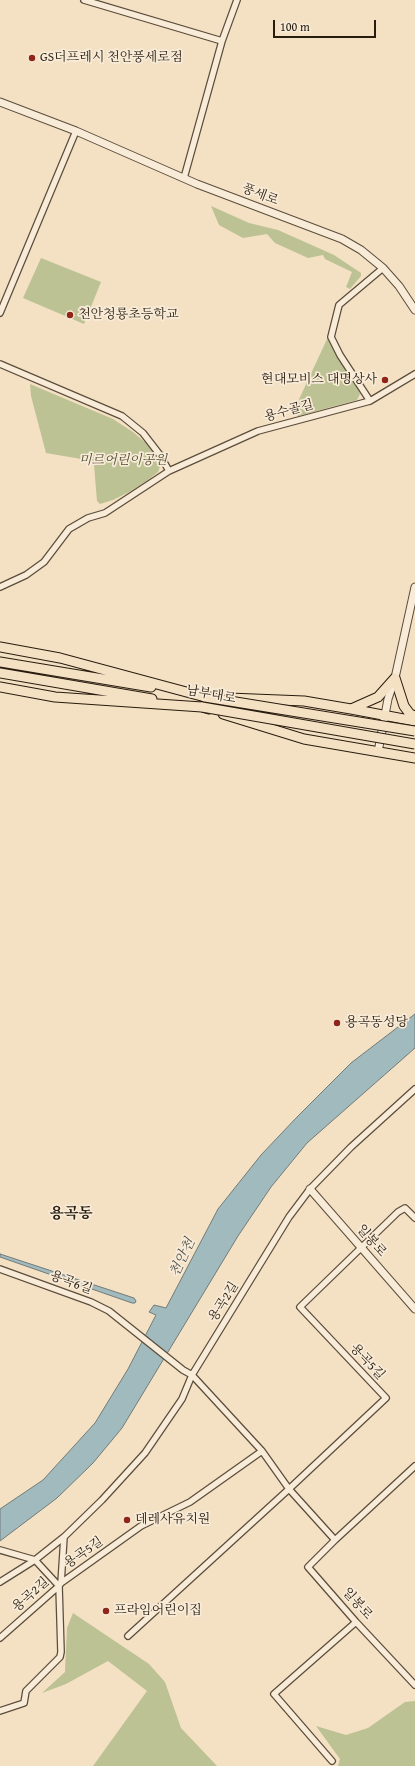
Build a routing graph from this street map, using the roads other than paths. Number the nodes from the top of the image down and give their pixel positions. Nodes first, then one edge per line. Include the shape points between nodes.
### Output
1 (84, 0) edge
2 (237, 0) edge
3 (222, 41) junction
4 (0, 102) edge
5 (76, 131) junction
6 (184, 178) junction
7 (383, 268) junction
8 (415, 310) edge
9 (0, 313) edge
10 (0, 364) edge
11 (415, 374) edge
12 (370, 401) junction
13 (169, 472) junction
14 (0, 587) edge
15 (415, 587) edge
16 (0, 647) edge
17 (2, 663) edge
18 (1, 673) edge
19 (395, 678) junction
20 (0, 687) edge
21 (205, 697) junction
22 (202, 707) junction
23 (351, 709) junction
24 (385, 715) junction
25 (415, 716) edge
26 (415, 721) edge
27 (415, 731) edge
28 (415, 744) edge
29 (378, 752) junction
30 (415, 758) edge
31 (415, 1089) edge
32 (310, 1189) junction
33 (415, 1218) edge
34 (362, 1249) junction
35 (0, 1269) edge
36 (415, 1309) edge
37 (192, 1374) junction
38 (262, 1451) junction
39 (415, 1466) edge
40 (289, 1489) junction
41 (64, 1537) junction
42 (334, 1540) junction
43 (0, 1550) edge
44 (34, 1560) junction
45 (0, 1582) edge
46 (60, 1584) junction
47 (356, 1622) junction
48 (128, 1636) dead end
49 (0, 1638) edge
50 (415, 1685) edge
51 (0, 1711) edge
52 (332, 1761) dead end

1 - 3 street
2 - 3 street
3 - 6 street
4 - 5 street, 풍세로
5 - 6 street, 풍세로
5 - 9 street
6 - 7 street, 풍세로 via 342,239
7 - 8 street, 풍세로
7 - 12 street via 339,305 331,337
10 - 13 street via 122,416 143,433 160,454
11 - 12 street, 용수골길
12 - 13 street, 용수골길 via 258,431
13 - 14 street, 용수골길 via 105,513 88,518 69,530 44,562 26,575
15 - 19 street
16 - 21 highway via 60,658
17 - 21 highway, 남부대로
18 - 22 highway, 남부대로
19 - 23 highway via 378,698
19 - 24 street
19 - 25 highway via 404,706
20 - 22 highway via 55,697
21 - 23 highway via 304,701
21 - 27 highway, 남부대로, bridge
22 - 28 highway, 남부대로, bridge
22 - 29 highway via 304,739
23 - 24 highway
24 - 26 highway
24 - 29 street
29 - 30 highway
31 - 32 street, 용곡2길 via 351,1147
32 - 34 street, 일봉로
32 - 37 street, 용곡2길 via 289,1217
33 - 34 street via 406,1208 398,1212
34 - 36 street, 일봉로
34 - 40 street, 용곡5길 via 300,1307 386,1398
35 - 37 street, 용곡6길 via 109,1311 183,1370
37 - 38 street
37 - 41 street, 용곡2길 via 182,1400 145,1453
38 - 40 street
38 - 46 street, 용곡5길 via 190,1502 141,1526
39 - 42 street, 일봉로
40 - 42 street
40 - 48 street, 용곡5길
41 - 44 street, 용곡2길
41 - 46 street, 용곡2길
42 - 47 street, 일봉로 via 308,1567
43 - 44 street
44 - 45 street, 용곡2길
44 - 46 street
46 - 49 street, 용곡2길
46 - 51 street via 60,1657 26,1691 24,1703
47 - 50 street, 일봉로
47 - 52 street via 274,1694

